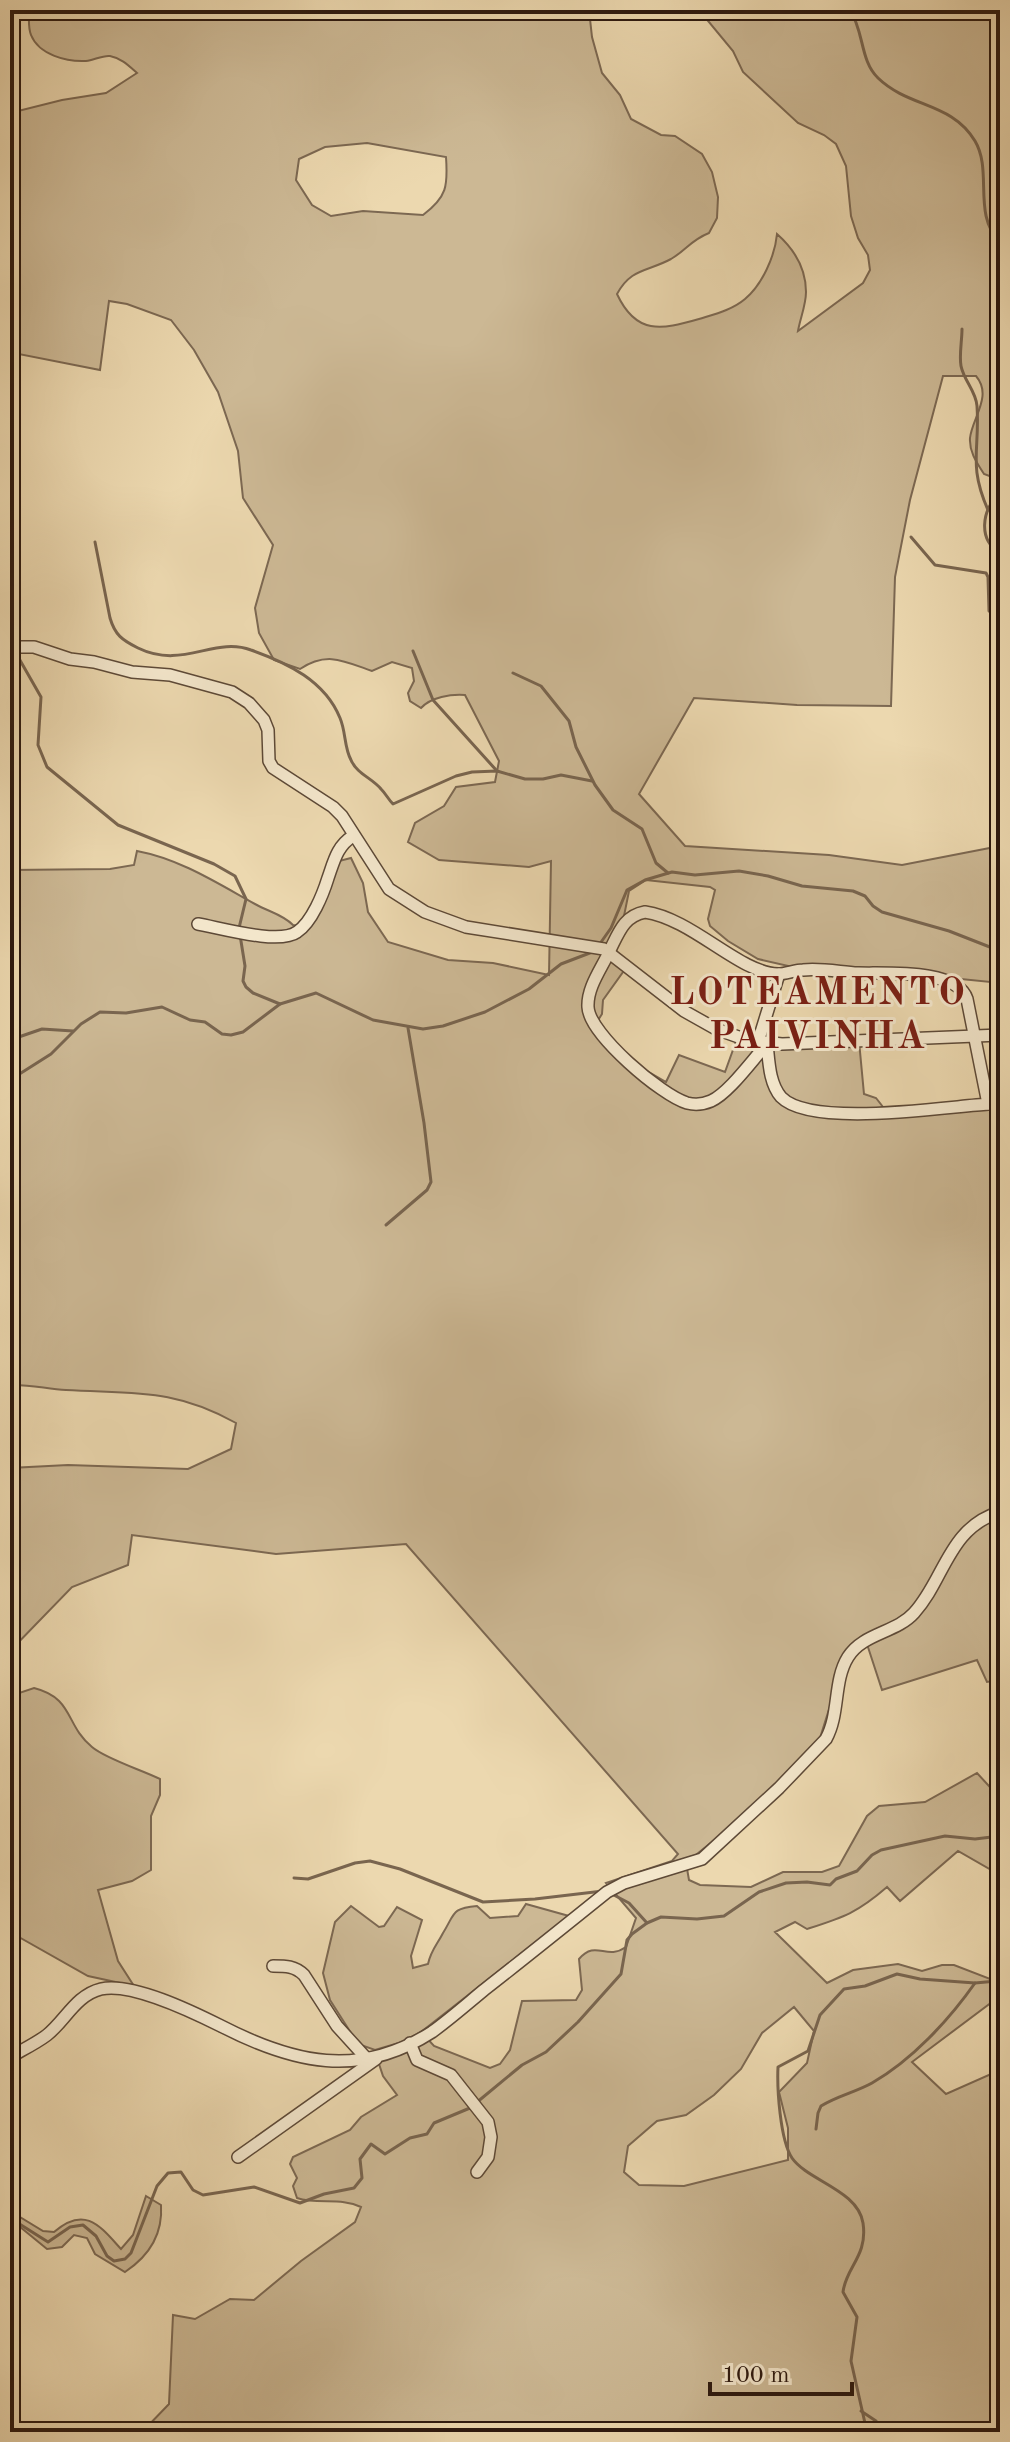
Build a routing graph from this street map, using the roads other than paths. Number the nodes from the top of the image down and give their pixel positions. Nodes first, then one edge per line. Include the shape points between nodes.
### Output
1 (10, 647) edge
2 (353, 836) junction
3 (198, 924) dead end
4 (610, 952) junction
5 (779, 974) junction
6 (1000, 1035) edge
7 (972, 1036) junction
8 (762, 1043) junction
9 (994, 1104) edge
10 (1000, 1512) edge
11 (273, 1966) dead end
12 (410, 2043) junction
13 (380, 2056) junction
14 (10, 2057) edge
15 (367, 2059) junction
16 (238, 2157) dead end
17 (477, 2172) dead end

1 - 2 street via 34,647 232,692 264,720 273,768 333,807
2 - 3 street via 339,847 309,918 295,934 276,938
2 - 4 street via 389,889 425,912 466,927
4 - 5 street via 624,924 645,912 699,932 733,956
4 - 8 street via 684,1011 716,1029
4 - 8 street via 588,999 589,1017 627,1061 678,1100 713,1100
5 - 7 street via 820,969 942,980 965,993
5 - 8 street
6 - 7 street
7 - 8 street
7 - 9 street
8 - 9 street via 777,1090 802,1109 837,1114
10 - 12 street via 963,1536 915,1613 853,1649 842,1670 826,1739 714,1850 607,1892
11 - 15 street via 298,1969
12 - 13 street
12 - 17 street via 417,2060 451,2075 488,2122 488,2157
13 - 15 street
13 - 16 street
14 - 15 street via 48,2034 87,1995 107,1988 134,1991 297,2057 331,2062

